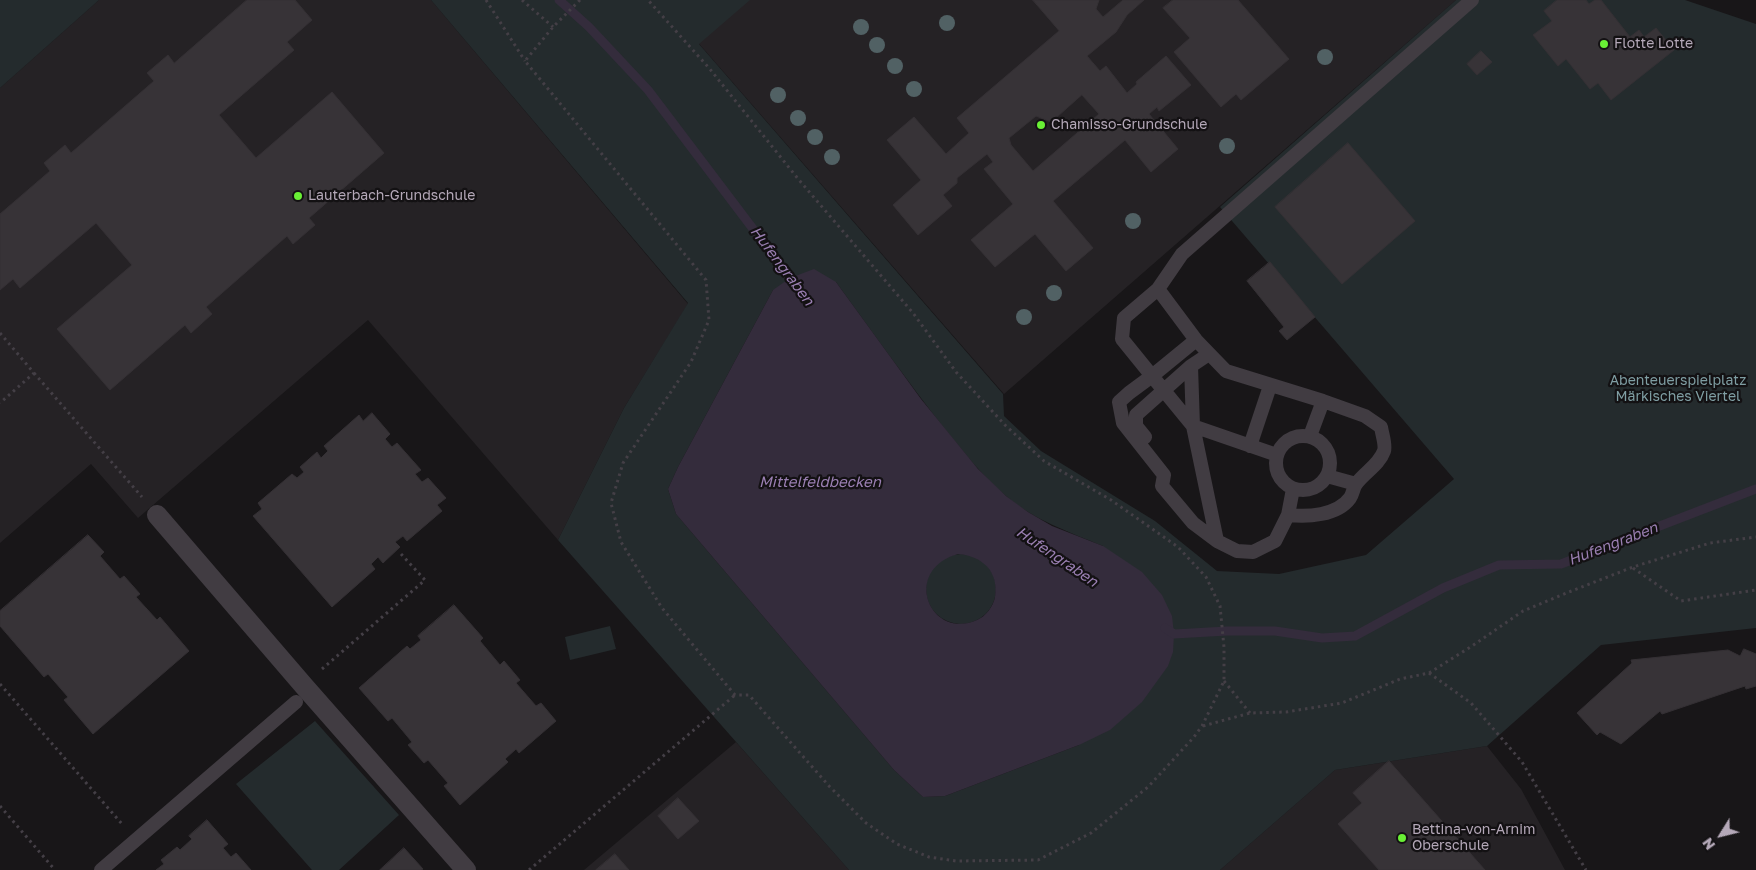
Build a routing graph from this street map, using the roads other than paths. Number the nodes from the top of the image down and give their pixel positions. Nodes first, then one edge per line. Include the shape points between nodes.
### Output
1 (1472, 0) edge
2 (1158, 289) junction
3 (1196, 340) junction
4 (1209, 354) junction
5 (1191, 366) junction
6 (1152, 376) junction
7 (1270, 386) junction
8 (1164, 390) junction
9 (1323, 401) junction
10 (1193, 426) junction
11 (1310, 436) junction
12 (1250, 446) junction
13 (1277, 455) junction
14 (1164, 475) junction
15 (1327, 476) junction
16 (1356, 484) junction
17 (1293, 489) junction
18 (157, 515) road end
19 (1288, 515) junction
20 (1217, 541) junction
21 (300, 694) junction
22 (102, 870) edge
23 (466, 870) edge

1 - 2 lane via 1182,254
2 - 3 lane
2 - 6 lane via 1124,318 1122,339
3 - 4 lane
3 - 6 lane
4 - 5 lane
4 - 7 lane via 1226,371
5 - 8 lane
5 - 10 lane
6 - 8 lane
6 - 14 lane via 1119,402 1123,423
7 - 9 lane
7 - 12 lane
8 - 10 lane
8 - 14 lane via 1136,415 1136,426 1167,463
9 - 11 lane
9 - 16 lane via 1365,416 1381,427 1384,450 1373,468
10 - 12 lane
10 - 20 lane
11 - 13 lane via 1302,435 1286,441
11 - 15 lane via 1324,445 1328,452 1330,468
12 - 13 lane
13 - 17 lane via 1275,463 1280,478
14 - 20 lane via 1162,486 1193,523
15 - 16 lane
15 - 17 lane via 1316,487
16 - 19 lane via 1350,498 1337,508 1322,514
17 - 19 lane
18 - 21 street
19 - 20 lane via 1275,541 1253,552 1237,551
21 - 22 lane
21 - 23 street

